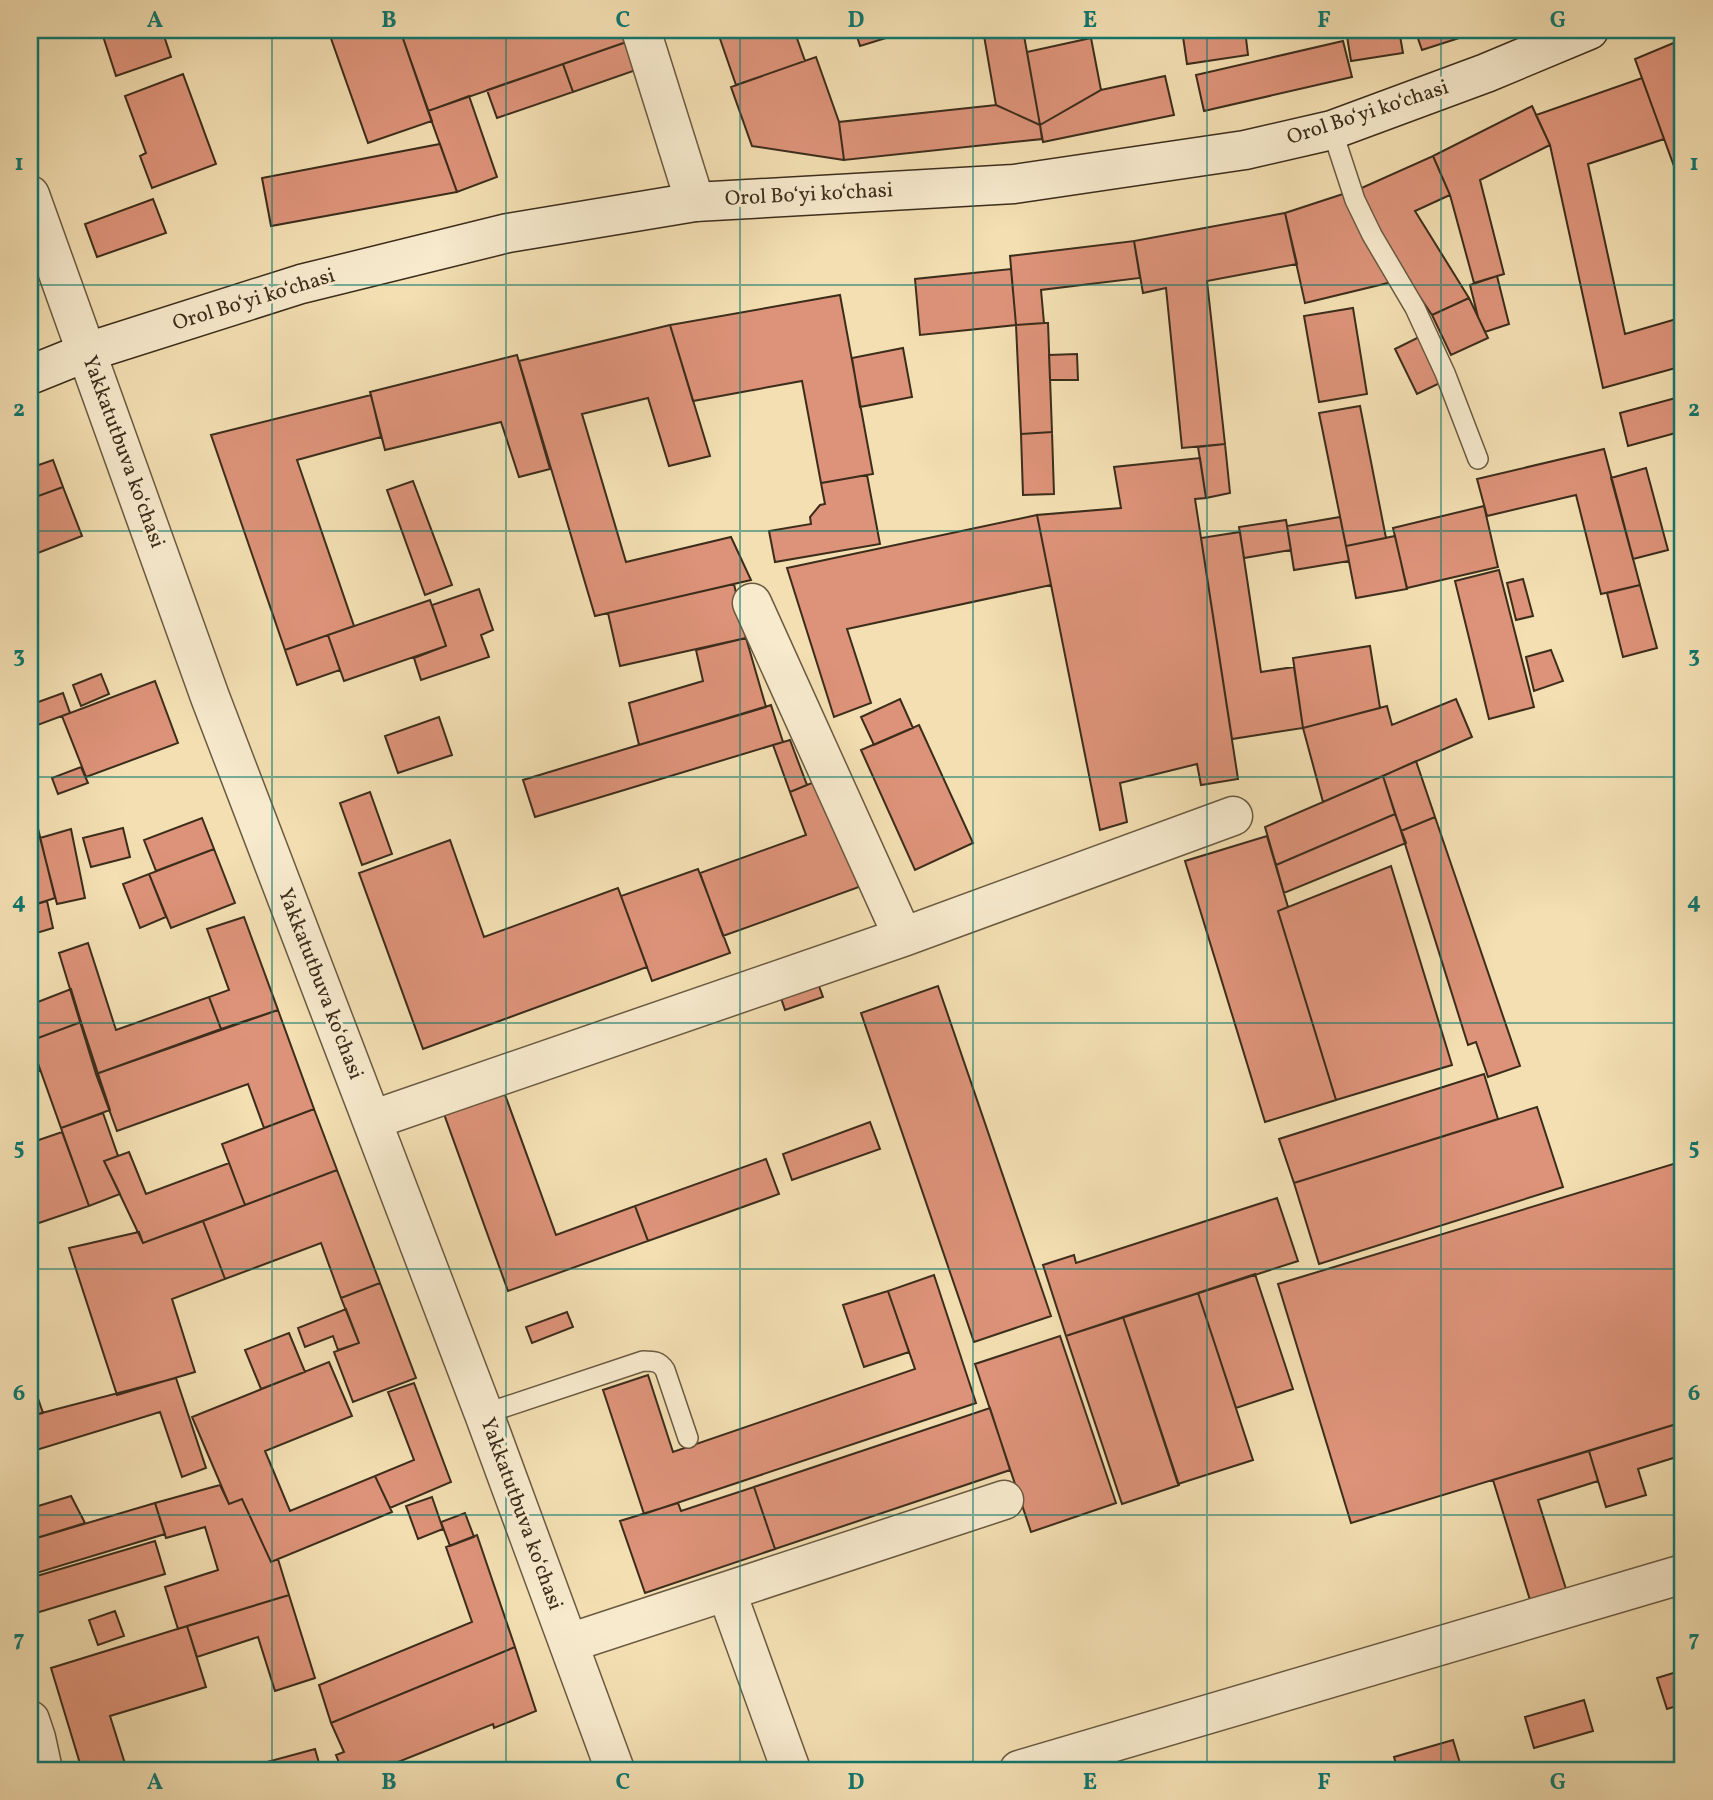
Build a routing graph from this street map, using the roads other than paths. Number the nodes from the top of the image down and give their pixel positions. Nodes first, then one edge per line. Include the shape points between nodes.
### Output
1 (641, 30) edge
2 (1590, 30) edge
3 (1332, 130) junction
4 (30, 195) edge
5 (695, 202) junction
6 (87, 352) junction
7 (30, 375) edge
8 (1478, 460) dead end
9 (752, 603) dead end
10 (1233, 816) dead end
11 (903, 937) junction
12 (372, 1119) junction
13 (484, 1414) junction
14 (688, 1438) dead end
15 (1004, 1500) dead end
16 (1683, 1574) edge
17 (727, 1593) junction
18 (569, 1643) junction
19 (30, 1720) edge
20 (43, 1770) edge
21 (615, 1770) edge
22 (792, 1770) edge
23 (1019, 1770) edge

1 - 5 street
2 - 3 street, Orol Boʻyi koʻchasi
3 - 5 street, Orol Boʻyi koʻchasi via 1245,150 1014,184
3 - 8 lane via 1355,200 1415,308
4 - 6 street, Yakkatutbuva koʻchasi
5 - 6 street, Orol Boʻyi koʻchasi via 508,233 301,284
6 - 7 street, Orol Boʻyi koʻchasi
6 - 12 street, Yakkatutbuva koʻchasi via 210,697
9 - 11 street
10 - 11 street
11 - 12 street
12 - 13 street, Yakkatutbuva koʻchasi
13 - 14 lane via 654,1361 665,1370
13 - 18 street, Yakkatutbuva koʻchasi
15 - 17 street
16 - 23 street
17 - 18 street
17 - 22 street
18 - 21 street, Yakkatutbuva koʻchasi
19 - 20 street

